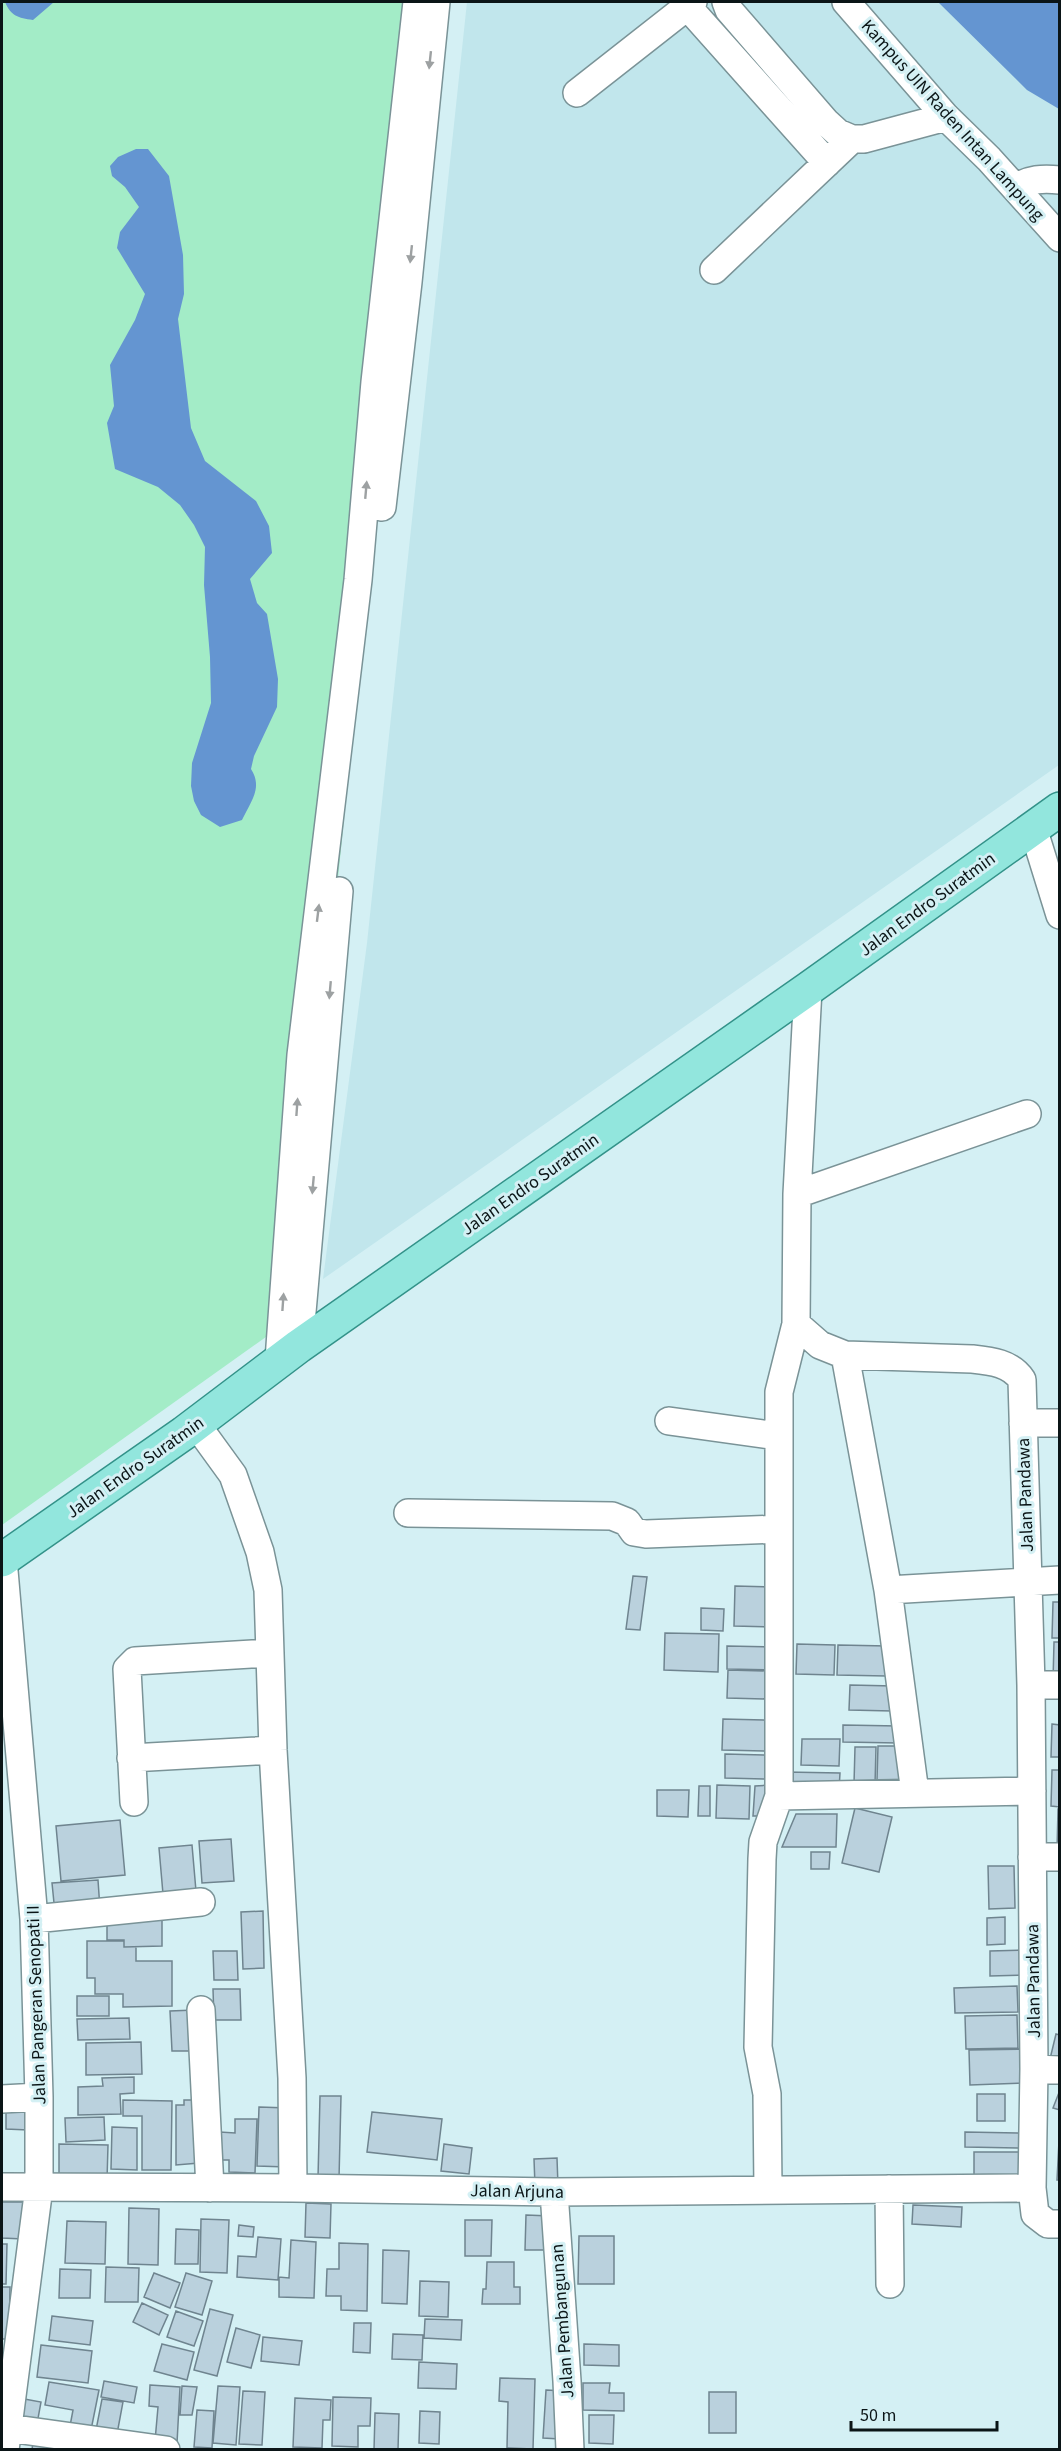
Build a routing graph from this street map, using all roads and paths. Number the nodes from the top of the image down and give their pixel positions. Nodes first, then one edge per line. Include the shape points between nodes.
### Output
1 (417, 2) edge
2 (436, 2) edge
3 (726, 2) edge
4 (846, 2) edge
5 (690, 4) edge
6 (577, 93) dead end
7 (946, 117) junction
8 (852, 139) junction
9 (827, 163) junction
10 (1059, 180) edge
11 (1015, 188) junction
12 (1059, 238) edge
13 (714, 270) dead end
14 (1059, 809) edge
15 (1033, 828) junction
16 (1059, 915) edge
17 (808, 989) junction
18 (1027, 1114) dead end
19 (797, 1194) junction
20 (796, 1324) junction
21 (289, 1353) junction
22 (845, 1355) junction
23 (669, 1421) dead end
24 (1059, 1422) edge
25 (1023, 1423) junction
26 (190, 1428) junction
27 (778, 1436) junction
28 (408, 1513) dead end
29 (779, 1528) junction
30 (2, 1560) edge
31 (1059, 1580) edge
32 (1028, 1581) junction
33 (888, 1590) junction
34 (270, 1653) junction
35 (1031, 1685) junction
36 (1059, 1686) edge
37 (273, 1750) junction
38 (131, 1758) junction
39 (1032, 1791) junction
40 (915, 1793) junction
41 (779, 1796) junction
42 (134, 1802) dead end
43 (1032, 1857) junction
44 (1059, 1857) edge
45 (201, 1902) dead end
46 (34, 1919) junction
47 (201, 2010) dead end
48 (1047, 2070) edge
49 (39, 2097) junction
50 (2, 2099) edge
51 (2, 2187) edge
52 (39, 2187) junction
53 (210, 2188) junction
54 (293, 2188) junction
55 (1032, 2188) junction
56 (768, 2189) junction
57 (889, 2189) junction
58 (554, 2192) junction
59 (1059, 2224) edge
60 (891, 2284) dead end
61 (10, 2342) edge
62 (7, 2439) edge
63 (166, 2450) edge
64 (570, 2450) edge

21 -> 1 street via 301,1055 358,580 376,370
2 -> 21 street
3 - 8 street via 820,115 838,133
4 - 7 street, Kampus UIN Raden Intan Lampung
5 - 6 street
5 - 9 street
7 - 8 street
7 - 11 street, Kampus UIN Raden Intan Lampung
8 - 9 street
9 - 13 street
10 - 11 street via 1043,178
11 - 12 street, Kampus UIN Raden Intan Lampung
14 - 15 main road, Jalan Endro Suratmin
15 - 16 street
15 - 17 main road, Jalan Endro Suratmin
17 - 19 street
17 - 21 main road, Jalan Endro Suratmin
18 - 19 street
19 - 20 street
20 - 22 street, Jalan Pandawa via 820,1346
20 - 27 street via 779,1392
21 - 26 main road, Jalan Endro Suratmin
22 - 25 street, Jalan Pandawa via 972,1359 1009,1367 1022,1380
22 - 33 street
23 - 27 street
24 - 25 street
25 - 32 street, Jalan Pandawa
26 - 30 main road, Jalan Endro Suratmin
26 - 34 street via 220,1481 242,1504 260,1552 268,1590
27 - 29 street
28 - 29 street via 612,1516 627,1522 634,1532 646,1534
29 - 41 street
30 - 46 street, Jalan Pangeran Senopati II
31 - 32 street
32 - 33 street
32 - 35 street, Jalan Pandawa
33 - 40 street
34 - 37 street
34 - 38 street via 130,1664 127,1669
35 - 36 street
35 - 39 street, Jalan Pandawa
37 - 38 street
37 - 54 street via 292,2078
38 - 42 street
39 - 40 street
39 - 43 street, Jalan Pandawa
40 - 41 street
41 - 56 street via 763,1842 762,1859 758,2047 767,2094
43 - 44 street
43 - 48 street, Jalan Pandawa
45 - 46 street
46 - 49 street, Jalan Pangeran Senopati II
47 - 53 street
48 - 55 street, Jalan Pandawa
49 - 50 street
49 - 52 street, Jalan Pangeran Senopati II
51 - 52 street, Jalan Arjuna
52 - 53 street, Jalan Arjuna
52 - 61 street, Jalan Pangeran Senopati II
53 - 54 street, Jalan Arjuna
54 - 58 street, Jalan Arjuna
55 - 57 street, Jalan Arjuna
55 - 59 street, Jalan Pandawa via 1035,2214 1047,2224
56 - 57 street, Jalan Arjuna
56 - 58 street, Jalan Arjuna
57 - 60 street
58 - 64 street, Jalan Pembangunan
61 - 62 street, Jalan Pangeran Senopati II
62 - 63 street

